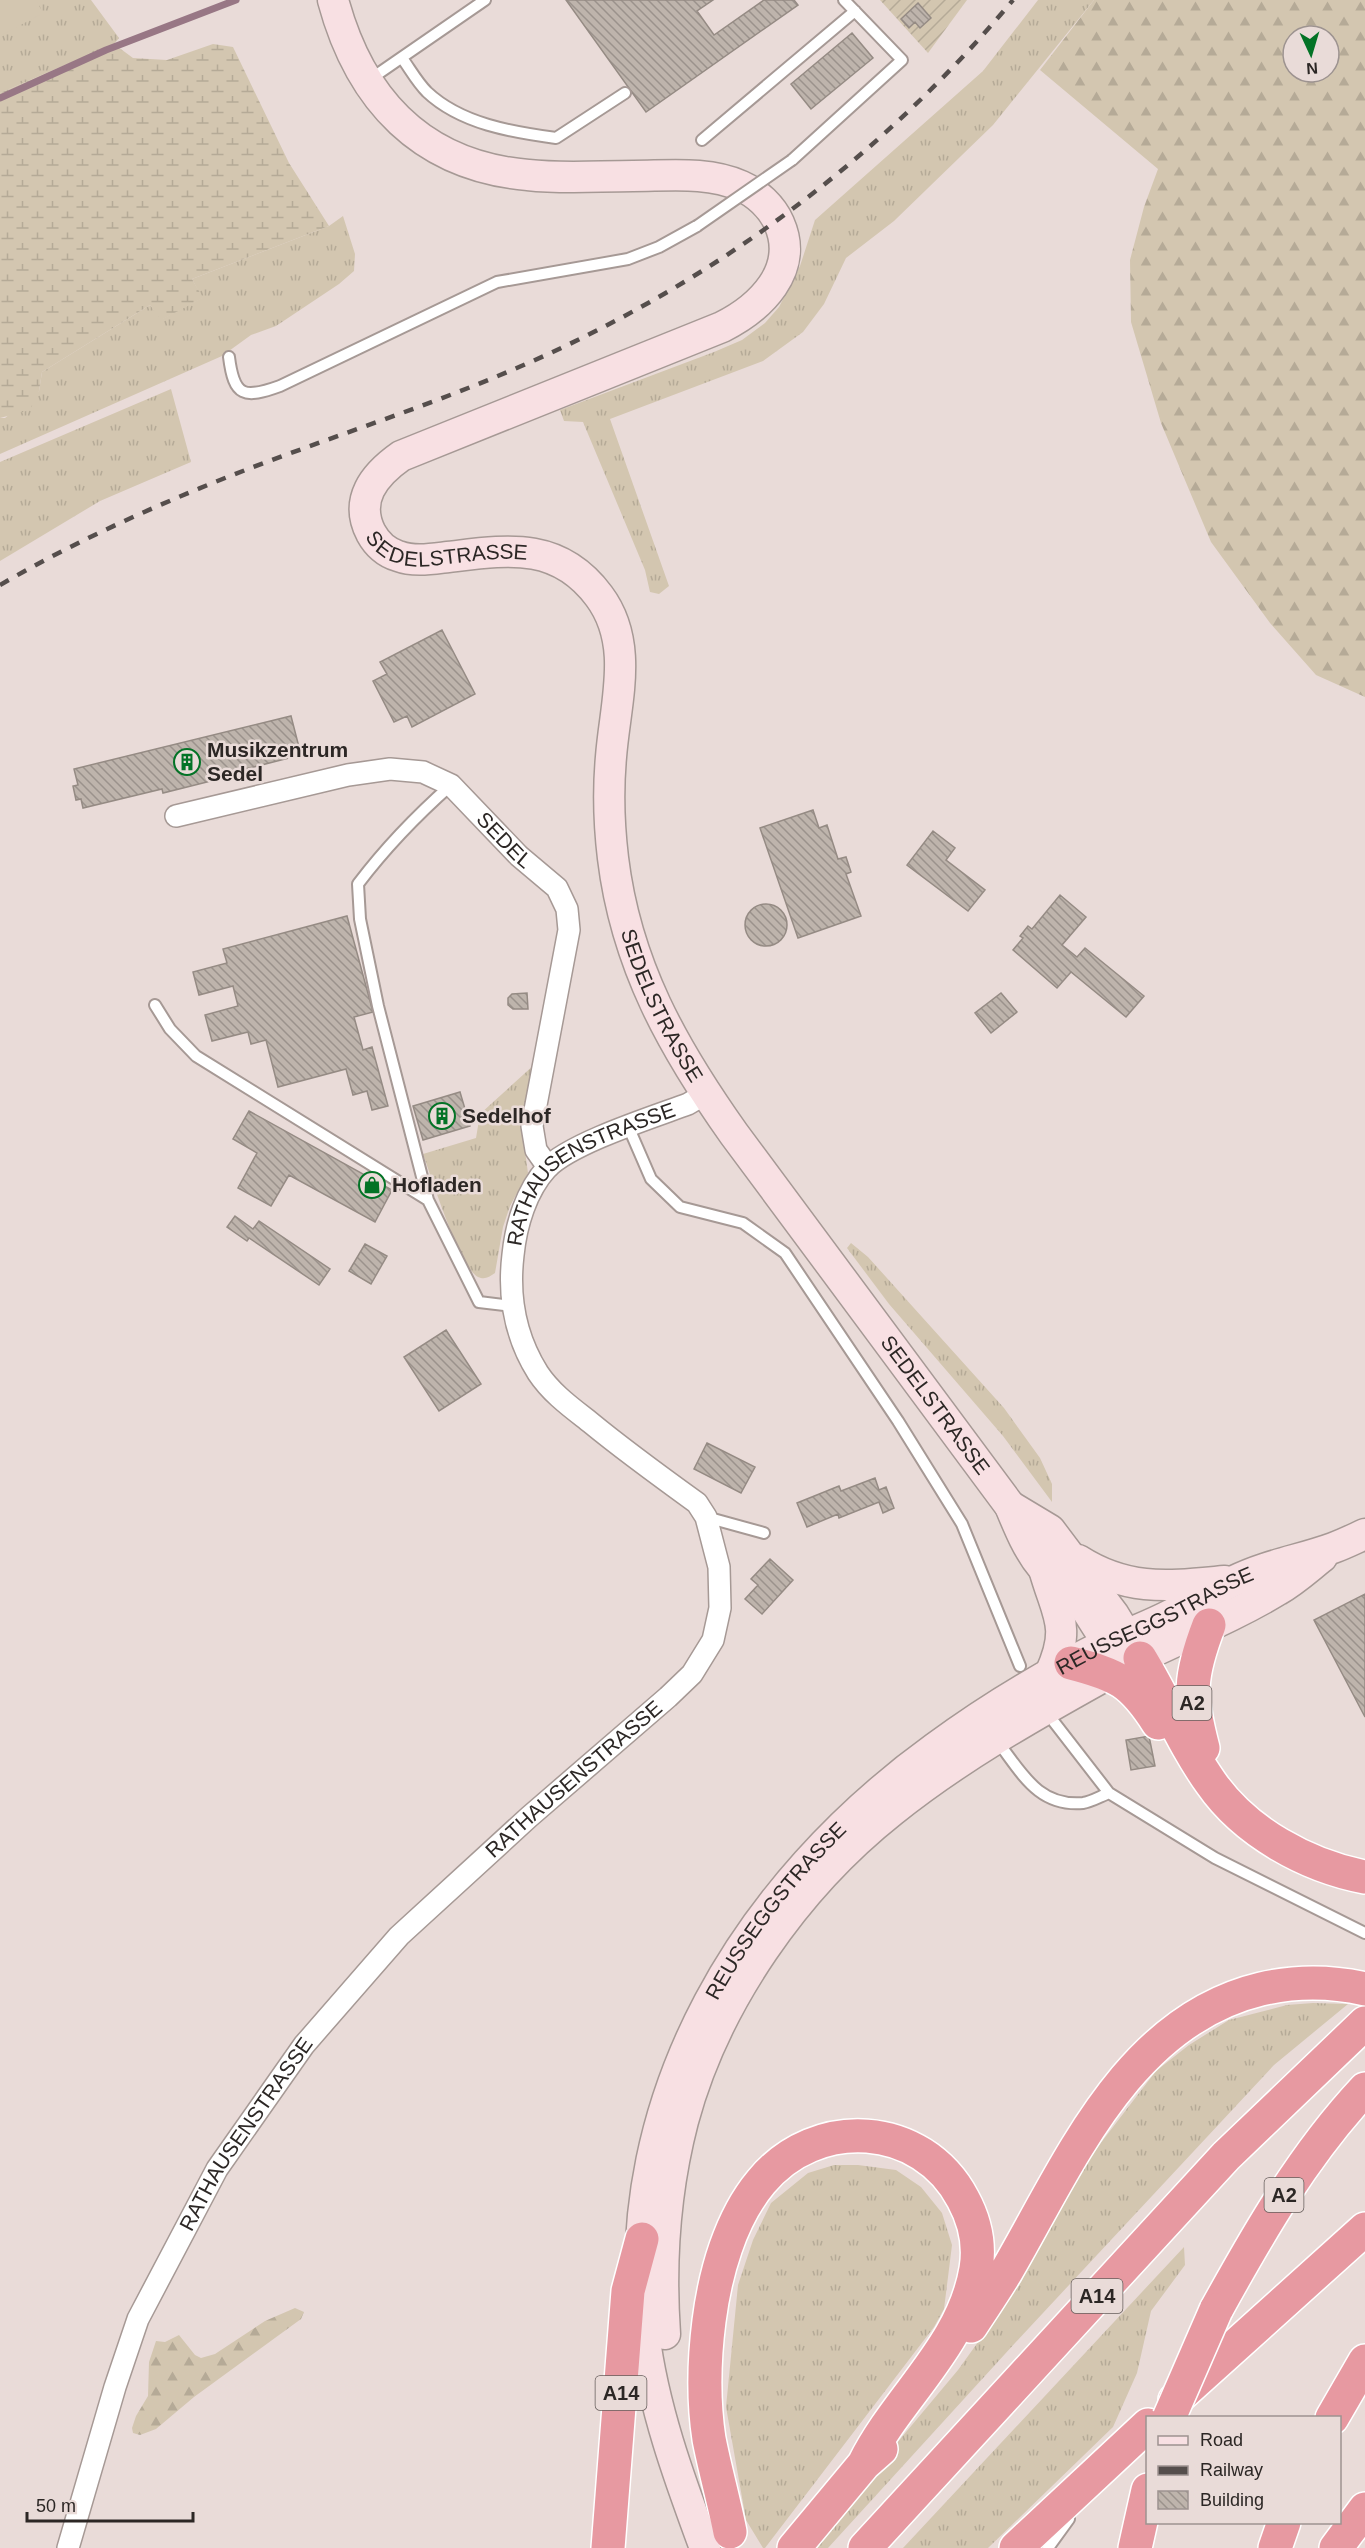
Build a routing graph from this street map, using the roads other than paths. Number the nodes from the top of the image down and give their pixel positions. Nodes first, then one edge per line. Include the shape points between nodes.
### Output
1 (333, 0) edge
2 (485, 0) edge
3 (844, 0) edge
4 (855, 11) junction
5 (402, 58) junction
6 (366, 82) junction
7 (626, 93) dead end
8 (702, 140) dead end
9 (229, 357) dead end
10 (451, 785) junction
11 (176, 816) dead end
12 (155, 1005) dead end
13 (705, 1094) junction
14 (628, 1126) junction
15 (548, 1167) junction
16 (428, 1200) junction
17 (512, 1306) junction
18 (706, 1517) junction
19 (764, 1533) dead end
20 (1365, 1534) edge
21 (1334, 1548) junction
22 (1056, 1562) junction
23 (1234, 1581) junction
24 (1209, 1625) junction
25 (1121, 1652) junction
26 (1020, 1666) dead end
27 (1061, 1669) junction
28 (1054, 1722) dead end
29 (995, 1739) junction
30 (1210, 1782) junction
31 (1109, 1793) junction
32 (1365, 1877) edge
33 (1365, 1933) edge
34 (1365, 1989) edge
35 (1365, 2023) edge
36 (1365, 2089) edge
37 (1365, 2229) edge
38 (642, 2239) junction
39 (1365, 2361) edge
40 (1158, 2416) edge
41 (1170, 2416) edge
42 (1333, 2416) edge
43 (1146, 2427) edge
44 (1119, 2451) junction
45 (864, 2464) junction
46 (1146, 2497) edge
47 (1365, 2509) edge
48 (1284, 2524) edge
49 (724, 2543) edge
50 (68, 2548) edge
51 (608, 2548) edge
52 (794, 2548) edge
53 (866, 2548) edge
54 (1016, 2548) edge
55 (1048, 2548) edge
56 (1135, 2548) edge
57 (1275, 2548) edge
58 (1336, 2548) edge

1 - 6 main road, SEDELSTRASSE via 350,52
2 - 5 lane
3 - 4 lane
4 - 8 lane
4 - 9 lane, bridge via 902,60 792,160 697,226 628,259 497,282 258,394 238,390 231,378
5 - 6 lane
5 - 7 lane via 426,91 448,108 522,134 556,138
6 - 13 main road, SEDELSTRASSE via 409,130 463,161 526,175 687,176 727,181 756,195 772,210 782,230 785,255 777,280 763,300 738,319 412,450 388,465 369,488 364,502 366,521 375,540 386,551 426,560 502,550 530,552 576,573 607,608 621,658 609,773 616,882 633,950 655,1007
10 - 11 street, SEDEL via 423,772 390,769 348,775
10 - 15 street, SEDEL via 519,856 557,888 567,909 569,930 532,1126 536,1150
10 - 16 lane via 396,837 358,884 360,919 378,1006
12 - 16 lane via 170,1029 196,1056
13 - 14 street, RATHAUSENSTRASSE
13 - 22 main road, SEDELSTRASSE via 1010,1506 1050,1530
14 - 15 street, RATHAUSENSTRASSE via 574,1149
14 - 26 lane via 651,1179 680,1207 743,1223 785,1253 963,1524
15 - 17 street, RATHAUSENSTRASSE via 529,1194 515,1235
16 - 17 lane via 479,1302
17 - 18 street, RATHAUSENSTRASSE via 533,1363 559,1397 697,1503
18 - 19 lane
18 - 50 street, RATHAUSENSTRASSE via 719,1567 720,1608 713,1640 692,1674 399,1936 304,2045 217,2169 138,2319
20 - 21 main road, REUSSEGGSTRASSE
21 - 23 main road, REUSSEGGSTRASSE via 1271,1565
21 - 24 main road, REUSSEGGSTRASSE via 1280,1590
22 - 23 main road via 1136,1584 1164,1587
22 - 25 main road, SEDELSTRASSE via 1114,1615
22 - 27 main road via 1063,1629
23 - 25 main road, REUSSEGGSTRASSE
24 - 25 main road, REUSSEGGSTRASSE
24 - 30 highway, A2 via 1197,1658 1192,1701
25 - 27 highway
25 - 29 main road, REUSSEGGSTRASSE
25 - 30 highway, A2
27 - 38 main road, REUSSEGGSTRASSE via 963,1728 883,1788 798,1870 748,1935 724,1973 684,2055 654,2154
28 - 31 lane
29 - 31 lane via 1031,1786 1049,1798 1085,1803
29 - 49 main road, REUSSEGGSTRASSE via 890,1812 812,1888 778,1929 737,1993 705,2059 683,2120 664,2232 665,2340 687,2442
30 - 32 highway, A2 via 1229,1805 1274,1840 1327,1867
31 - 33 lane via 1215,1858
34 - 45 highway via 1319,1982 1246,1993 1197,2014 1152,2050 1107,2101 1064,2167 1005,2272 930,2386 889,2441
35 - 53 highway, A14 via 1218,2164
36 - 41 highway, A2, bridge via 1322,2141 1251,2247 1216,2310
37 - 40 highway
38 - 49 main road, REUSSEGGSTRASSE via 643,2316 655,2394 679,2478
38 - 51 highway, A14 via 628,2291
39 - 42 highway
43 - 44 highway
44 - 54 highway
44 - 55 lane
45 - 49 highway via 877,2438 933,2364 965,2310 977,2246 968,2208 949,2177 934,2162 898,2142 856,2135 817,2141 778,2165 760,2182 742,2210 721,2265 709,2319 705,2392
45 - 52 highway
46 - 56 highway
47 - 58 highway
48 - 57 highway

